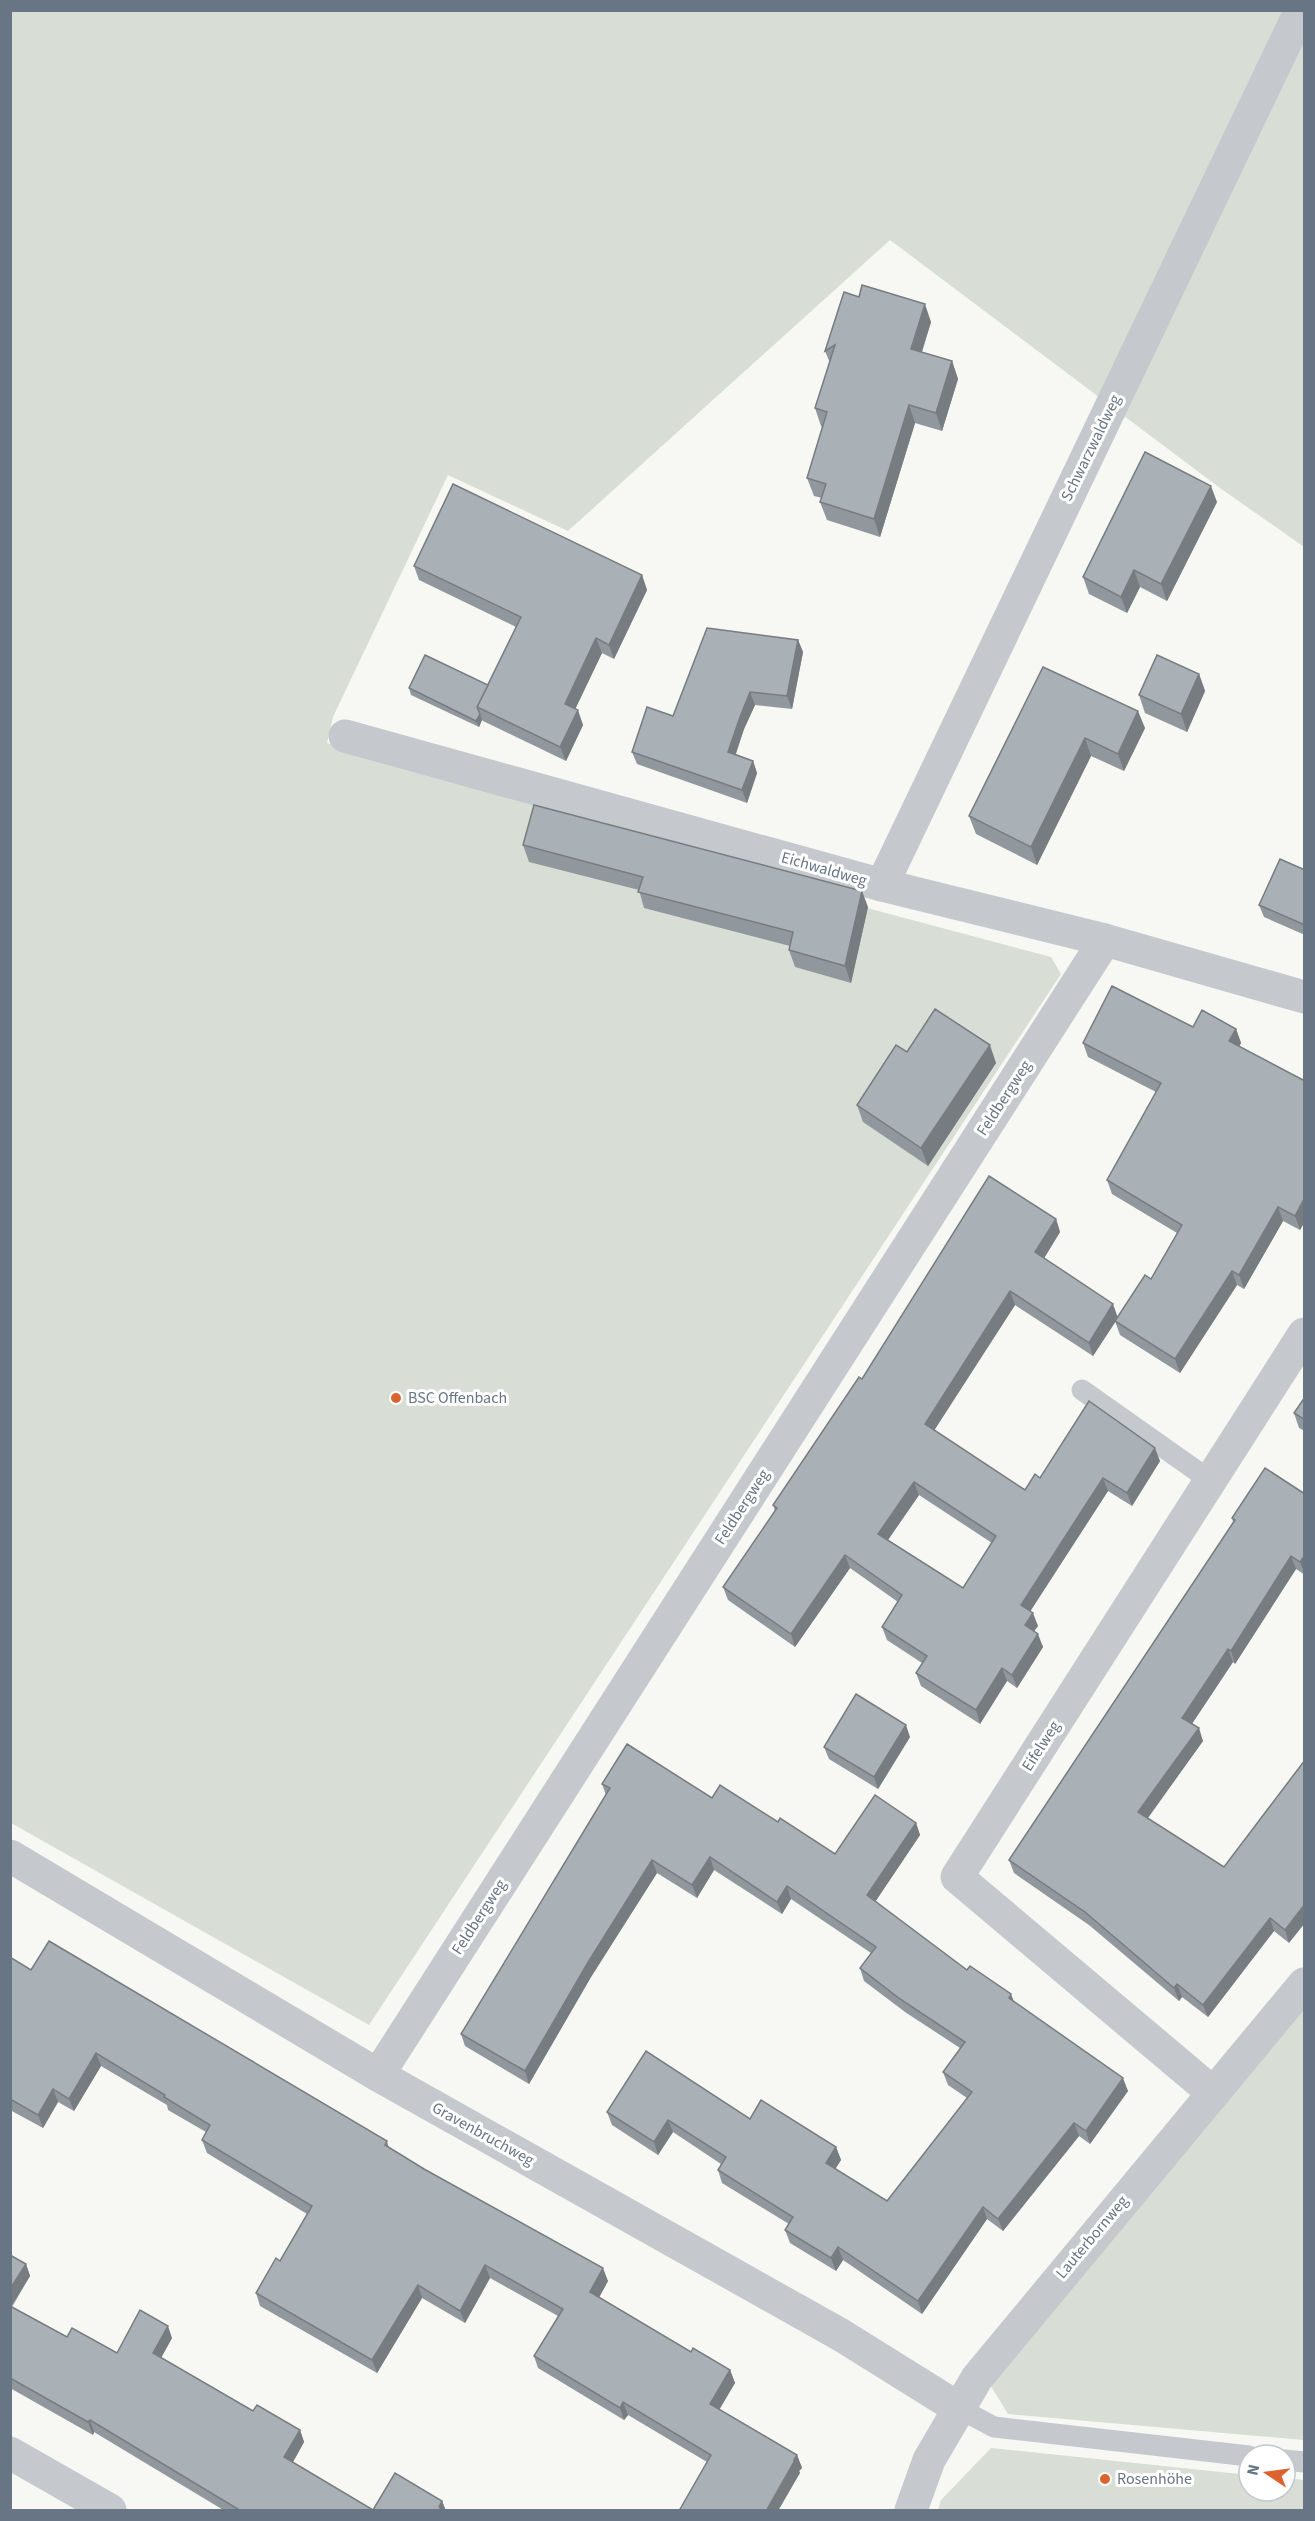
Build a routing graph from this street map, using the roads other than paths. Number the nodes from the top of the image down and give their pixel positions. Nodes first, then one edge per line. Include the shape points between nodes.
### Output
1 (1301, 10) edge
2 (345, 736) dead end
3 (882, 885) junction
4 (1106, 940) junction
5 (1305, 997) edge
6 (1305, 1334) edge
7 (1082, 1390) dead end
8 (1211, 1481) junction
9 (10, 1856) edge
10 (1305, 1984) edge
11 (378, 2075) junction
12 (1212, 2092) junction
13 (958, 2408) junction
14 (10, 2453) edge
15 (1237, 2455) edge
16 (110, 2511) edge
17 (911, 2511) edge

1 - 3 street, Schwarzwaldweg
2 - 3 street, Eichwaldweg
3 - 4 street, Eichwaldweg
4 - 5 street, Eichwaldweg
4 - 11 street, Feldbergweg
6 - 8 street, Eifelweg
7 - 8 lane
8 - 12 street, Eifelweg via 957,1877
9 - 11 street, Gravenbruchweg
10 - 12 street, Lauterbornweg
11 - 13 street, Gravenbruchweg via 841,2335
12 - 13 street, Lauterbornweg via 1012,2334
13 - 15 lane via 994,2427
13 - 17 street, Lauterbornweg via 929,2460
14 - 16 street

